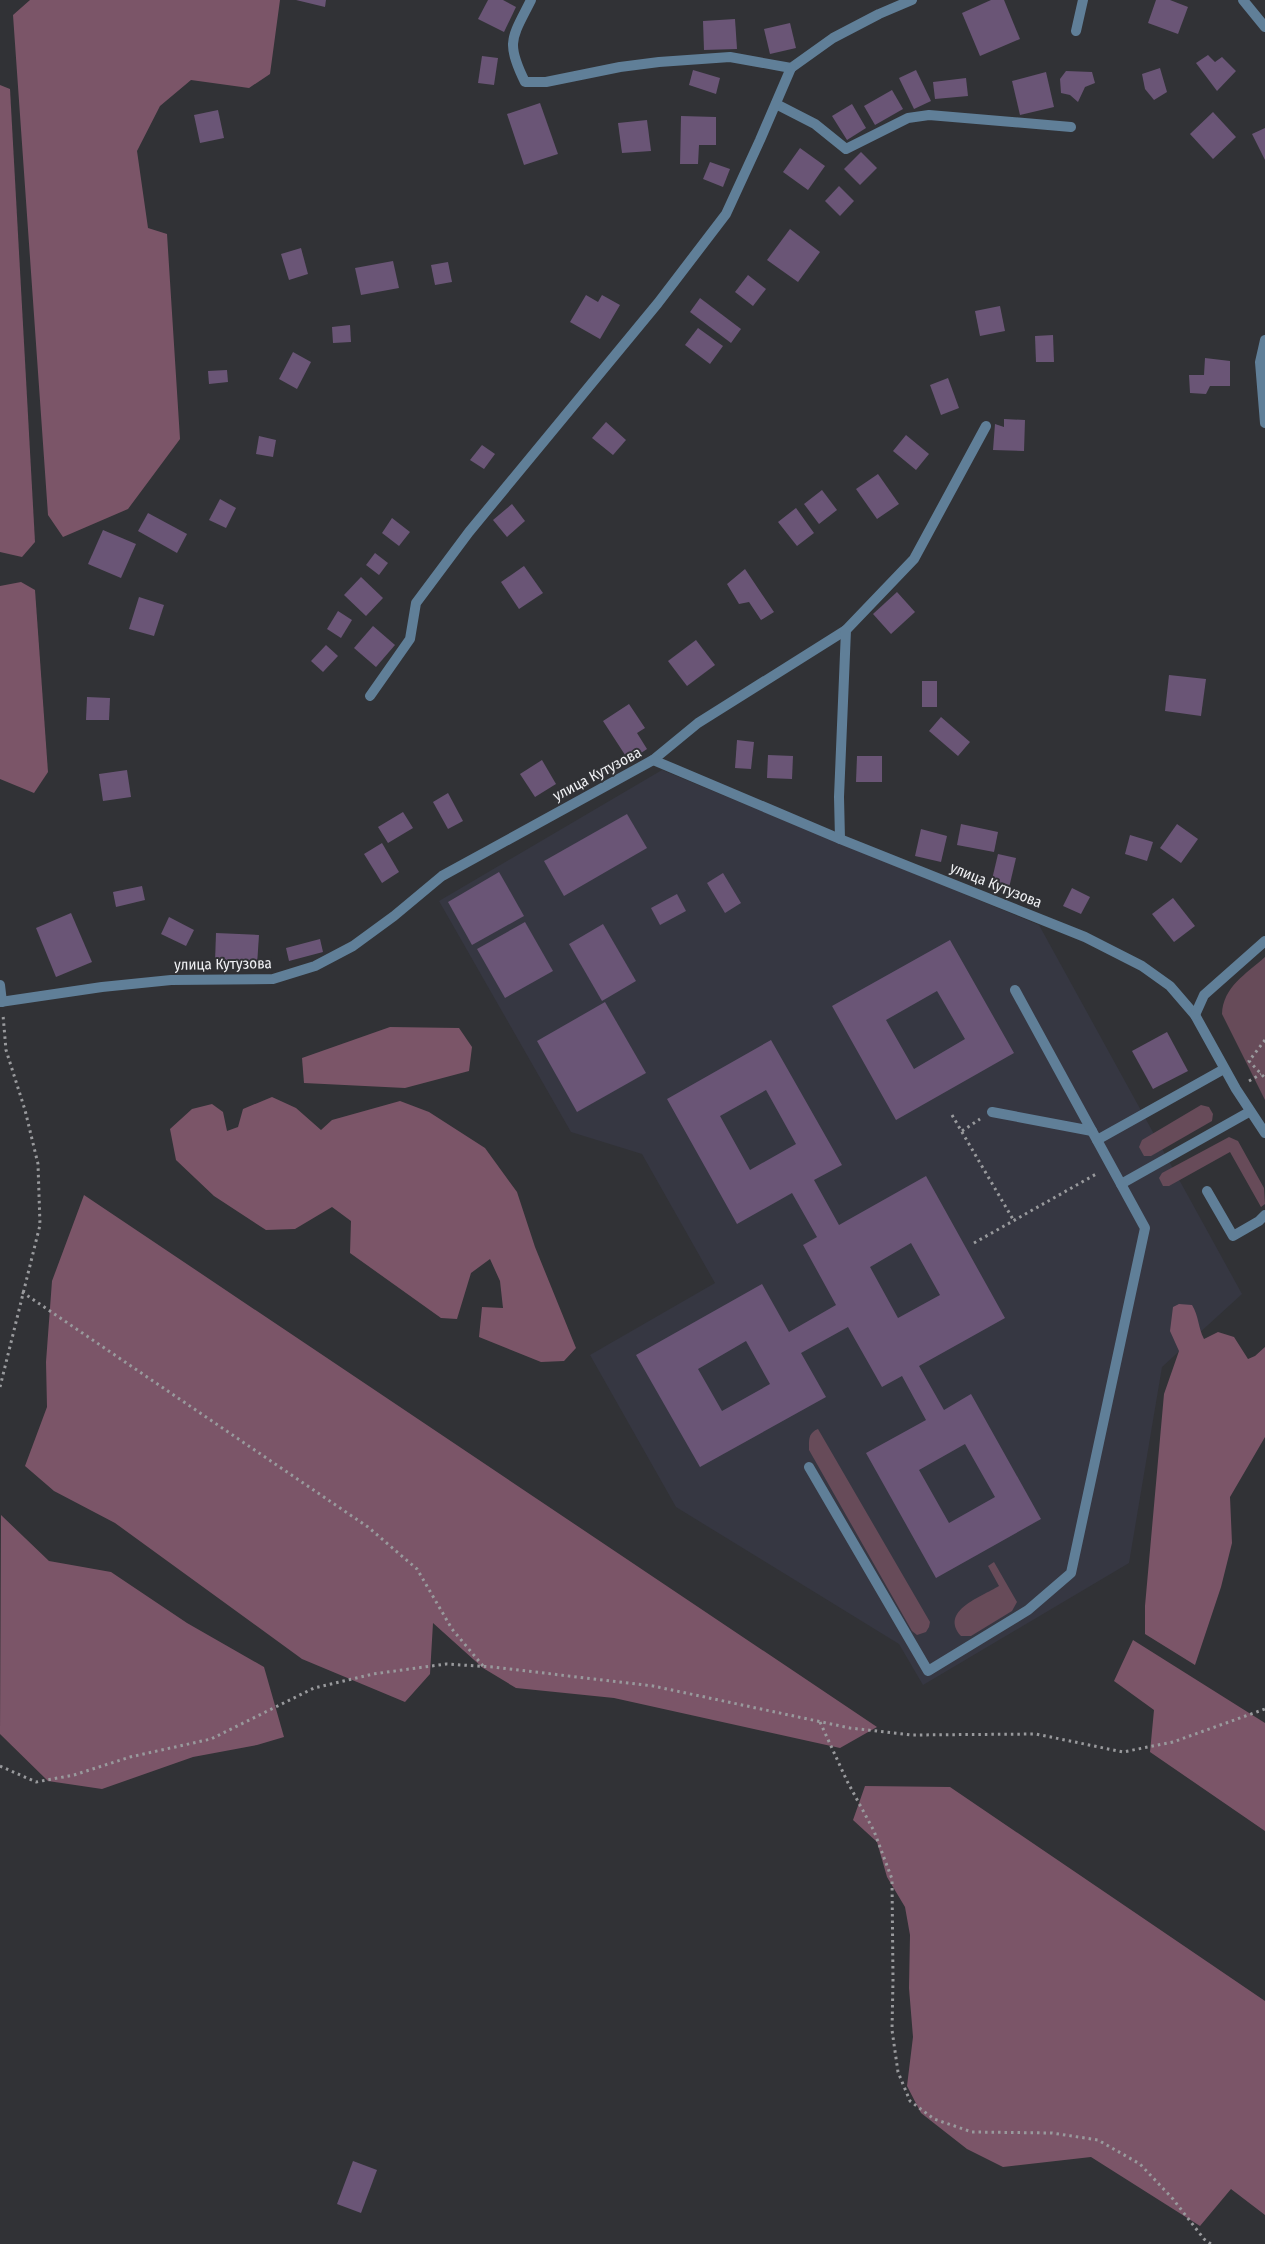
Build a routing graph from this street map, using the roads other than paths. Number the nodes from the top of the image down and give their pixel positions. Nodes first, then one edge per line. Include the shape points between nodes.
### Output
1 (531, 0) edge
2 (912, 0) edge
3 (1083, 0) edge
4 (1243, 0) edge
5 (1265, 27) edge
6 (1076, 31) dead end
7 (791, 68) junction
8 (776, 104) junction
9 (1071, 127) dead end
10 (1265, 340) edge
11 (1265, 423) edge
12 (986, 426) dead end
13 (846, 630) junction
14 (370, 696) dead end
15 (653, 760) junction
16 (840, 839) junction
17 (1265, 941) edge
18 (0, 985) edge
19 (1015, 990) dead end
20 (1, 1002) edge
21 (1194, 1015) junction
22 (1224, 1069) junction
23 (992, 1112) road end
24 (1249, 1112) junction
25 (1265, 1133) edge
26 (1094, 1136) junction
27 (1121, 1184) junction
28 (1207, 1191) dead end
29 (1265, 1215) edge
30 (809, 1467) dead end

1 - 7 street via 513,36 513,58 525,82 546,82 659,62 730,57
2 - 7 street via 833,38
3 - 6 street
4 - 5 street
7 - 8 street
8 - 9 street via 814,124 846,149 908,118 929,115
8 - 14 street via 726,214 658,303 469,532 416,603 410,639
10 - 11 street via 1260,362
12 - 13 street via 914,559
13 - 15 street via 698,723
13 - 16 street
15 - 16 street, улица Кутузова
15 - 20 street, улица Кутузова via 442,876 353,946 315,966 273,980 171,980
16 - 21 street, улица Кутузова via 1085,937 1142,966 1170,986
17 - 21 street via 1204,995
18 - 20 street
19 - 26 street
21 - 22 street, улица Кутузова
22 - 24 street, улица Кутузова
22 - 26 street
23 - 26 street
24 - 25 street, улица Кутузова
24 - 27 street
26 - 27 street
27 - 30 street via 1145,1228 1071,1573 1028,1610 928,1671
28 - 29 street via 1233,1236

